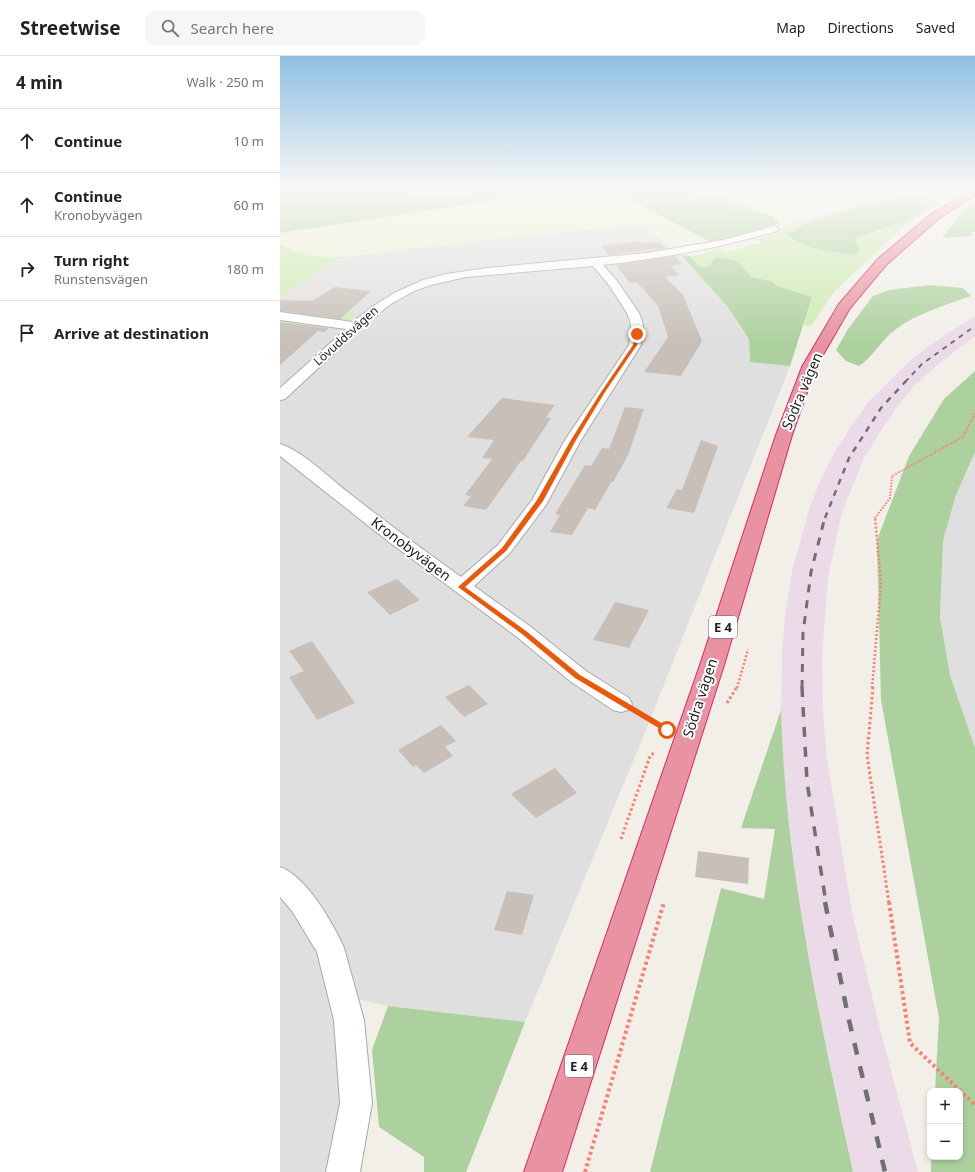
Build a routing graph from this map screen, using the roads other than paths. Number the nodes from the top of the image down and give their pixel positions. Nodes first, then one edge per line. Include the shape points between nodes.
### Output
1 (740, 240) edge
2 (907, 240) edge
3 (596, 263) junction
4 (280, 316) edge
5 (355, 326) junction
6 (280, 396) edge
7 (280, 449) edge
8 (461, 587) junction
9 (621, 704) road end
10 (280, 879) edge
11 (343, 1172) edge
12 (544, 1172) edge

1 - 3 street, Lövuddsvägen via 669,254
2 - 12 highway, Södra vägen / E 4 via 882,262 844,307 809,367 784,435 712,664
3 - 5 street, Lövuddsvägen via 469,274 436,281 411,288 392,298
3 - 8 street via 614,283 633,313 637,324 635,345 577,434 540,501 504,549
4 - 5 street
5 - 6 street, Lövuddsvägen
7 - 8 street, Kronobyvägen
8 - 9 street, Kronobyvägen via 524,632 578,676
10 - 11 street via 302,902 330,948 349,1020 356,1103

